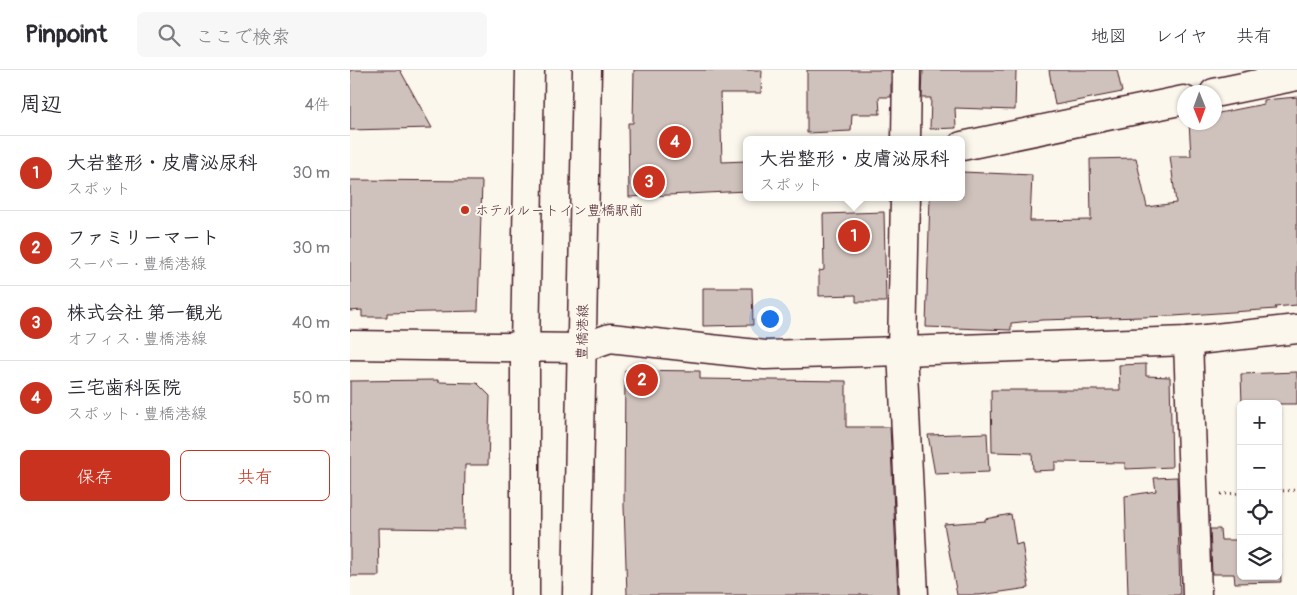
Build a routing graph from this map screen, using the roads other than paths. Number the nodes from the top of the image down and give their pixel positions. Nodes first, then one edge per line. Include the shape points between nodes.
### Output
1 (530, 70) edge
2 (587, 70) edge
3 (907, 70) edge
4 (1297, 76) edge
5 (1222, 92) edge
6 (1177, 101) edge
7 (906, 136) edge
8 (965, 145) edge
9 (905, 201) edge
10 (1297, 329) edge
11 (1188, 341) junction
12 (350, 345) edge
13 (525, 348) junction
14 (581, 348) junction
15 (902, 351) junction
16 (525, 595) edge
17 (577, 595) edge
18 (914, 595) edge
19 (1197, 595) edge

1 - 13 street
2 - 14 street, 豊橋港線
3 - 7 street
4 - 5 street
6 - 8 street
9 - 15 street
10 - 11 street
11 - 15 street
11 - 19 street
12 - 13 street
13 - 14 street
13 - 16 street
14 - 15 street via 610,338 765,354
14 - 17 street, 豊橋港線
15 - 18 street

